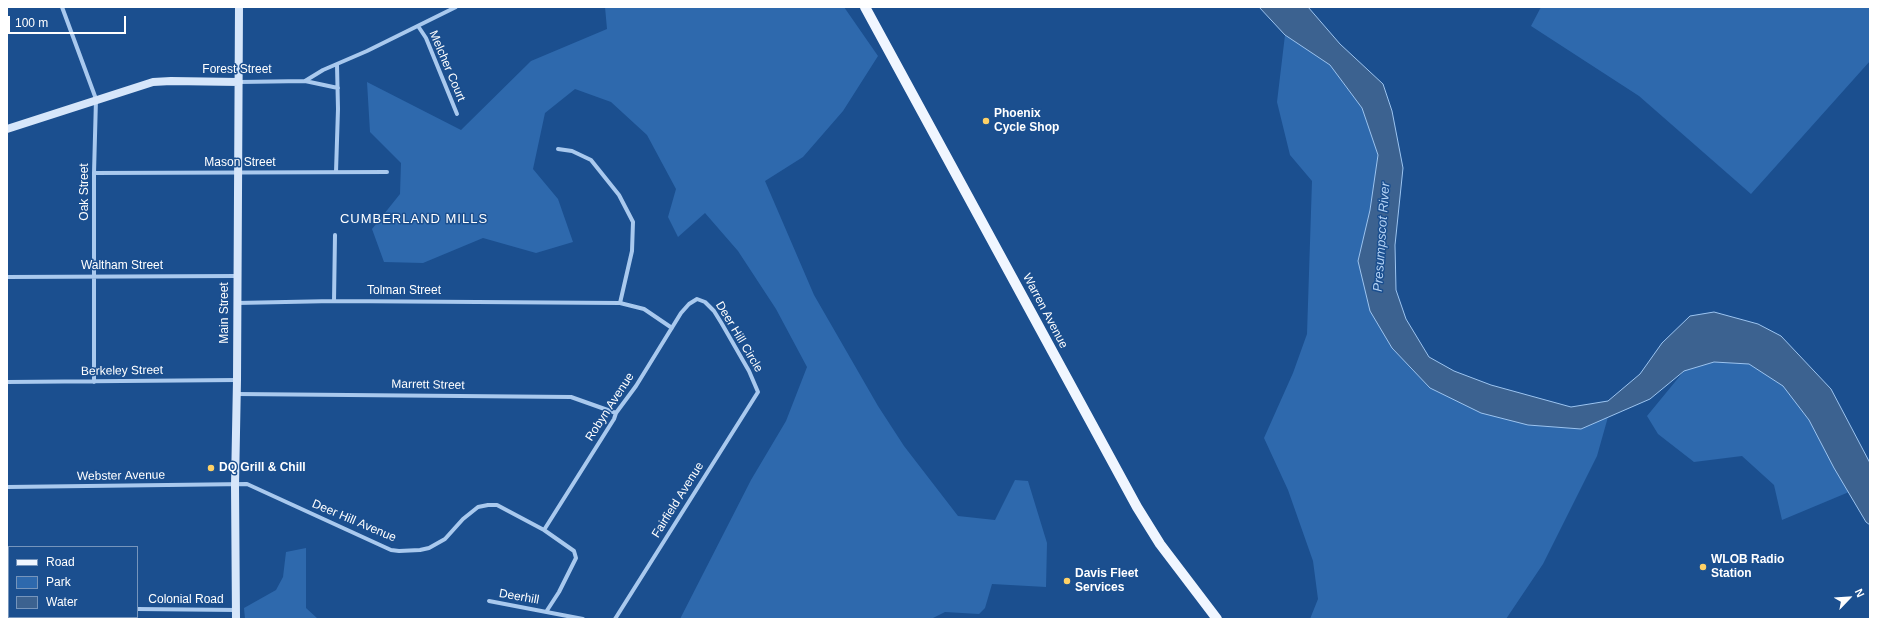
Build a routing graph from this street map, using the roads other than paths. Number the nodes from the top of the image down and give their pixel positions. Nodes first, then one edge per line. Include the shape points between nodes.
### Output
1 (62, 7) edge
2 (240, 7) edge
3 (456, 7) edge
4 (865, 7) edge
5 (418, 26) junction
6 (337, 65) junction
7 (306, 81) junction
8 (239, 82) junction
9 (338, 88) junction
10 (96, 99) junction
11 (457, 114) dead end
12 (7, 129) edge
13 (558, 149) dead end
14 (336, 172) junction
15 (387, 172) dead end
16 (94, 173) junction
17 (238, 173) junction
18 (335, 235) dead end
19 (95, 276) junction
20 (237, 276) junction
21 (7, 277) edge
22 (697, 299) joint
23 (334, 301) junction
24 (236, 303) junction
25 (620, 303) junction
26 (672, 328) junction
27 (237, 380) junction
28 (7, 382) edge
29 (94, 382) junction
30 (758, 392) joint
31 (237, 394) junction
32 (616, 413) junction
33 (235, 485) junction
34 (7, 487) edge
35 (544, 530) junction
36 (489, 601) dead end
37 (138, 610) edge
38 (236, 610) junction
39 (546, 612) junction
40 (236, 619) edge
41 (583, 619) edge
42 (615, 619) edge
43 (1217, 619) edge

1 - 10 street, Oak Street
2 - 8 main road, Main Street
3 - 5 street
4 - 43 main road, Warren Avenue via 1137,507 1160,544
5 - 6 street
5 - 11 street, Melcher Court via 426,38
6 - 7 street
6 - 9 street
7 - 8 street, Forest Street
7 - 9 street, Forest Street
8 - 10 main road, Forest Street via 153,82
8 - 17 main road, Main Street
9 - 14 street
10 - 12 main road, Forest Street
10 - 16 street, Oak Street
13 - 25 street via 572,151 591,160 619,195 633,222 632,251
14 - 15 street, Mason Street
14 - 17 street, Mason Street
16 - 17 street, Mason Street
16 - 19 street, Oak Street
17 - 20 main road, Main Street
18 - 23 street
19 - 20 street, Waltham Street
19 - 21 street, Waltham Street
19 - 29 street, Oak Street
20 - 24 main road, Main Street
22 - 26 street, Robyn Avenue via 689,304
22 - 30 street, Deer Hill Circle via 705,302 714,311 749,371
23 - 24 street, Tolman Street
23 - 25 street, Tolman Street
24 - 27 main road, Main Street
25 - 26 street, Tolman Street via 644,309
26 - 32 street, Robyn Avenue
27 - 29 street, Berkeley Street
27 - 31 main road, Main Street
28 - 29 street, Berkeley Street
30 - 42 street, Fairfield Avenue
31 - 32 street, Marrett Street via 572,397
31 - 33 main road, Main Street
32 - 35 street, Robyn Avenue
33 - 34 street, Webster Avenue
33 - 35 street, Deer Hill Avenue via 253,486 399,551 420,550 437,544 478,507 488,505 505,509
33 - 38 main road, Main Street
35 - 39 street via 574,551 576,558
36 - 39 street, Deerhill
37 - 38 street, Colonial Road
38 - 40 main road, Main Street
39 - 41 street

